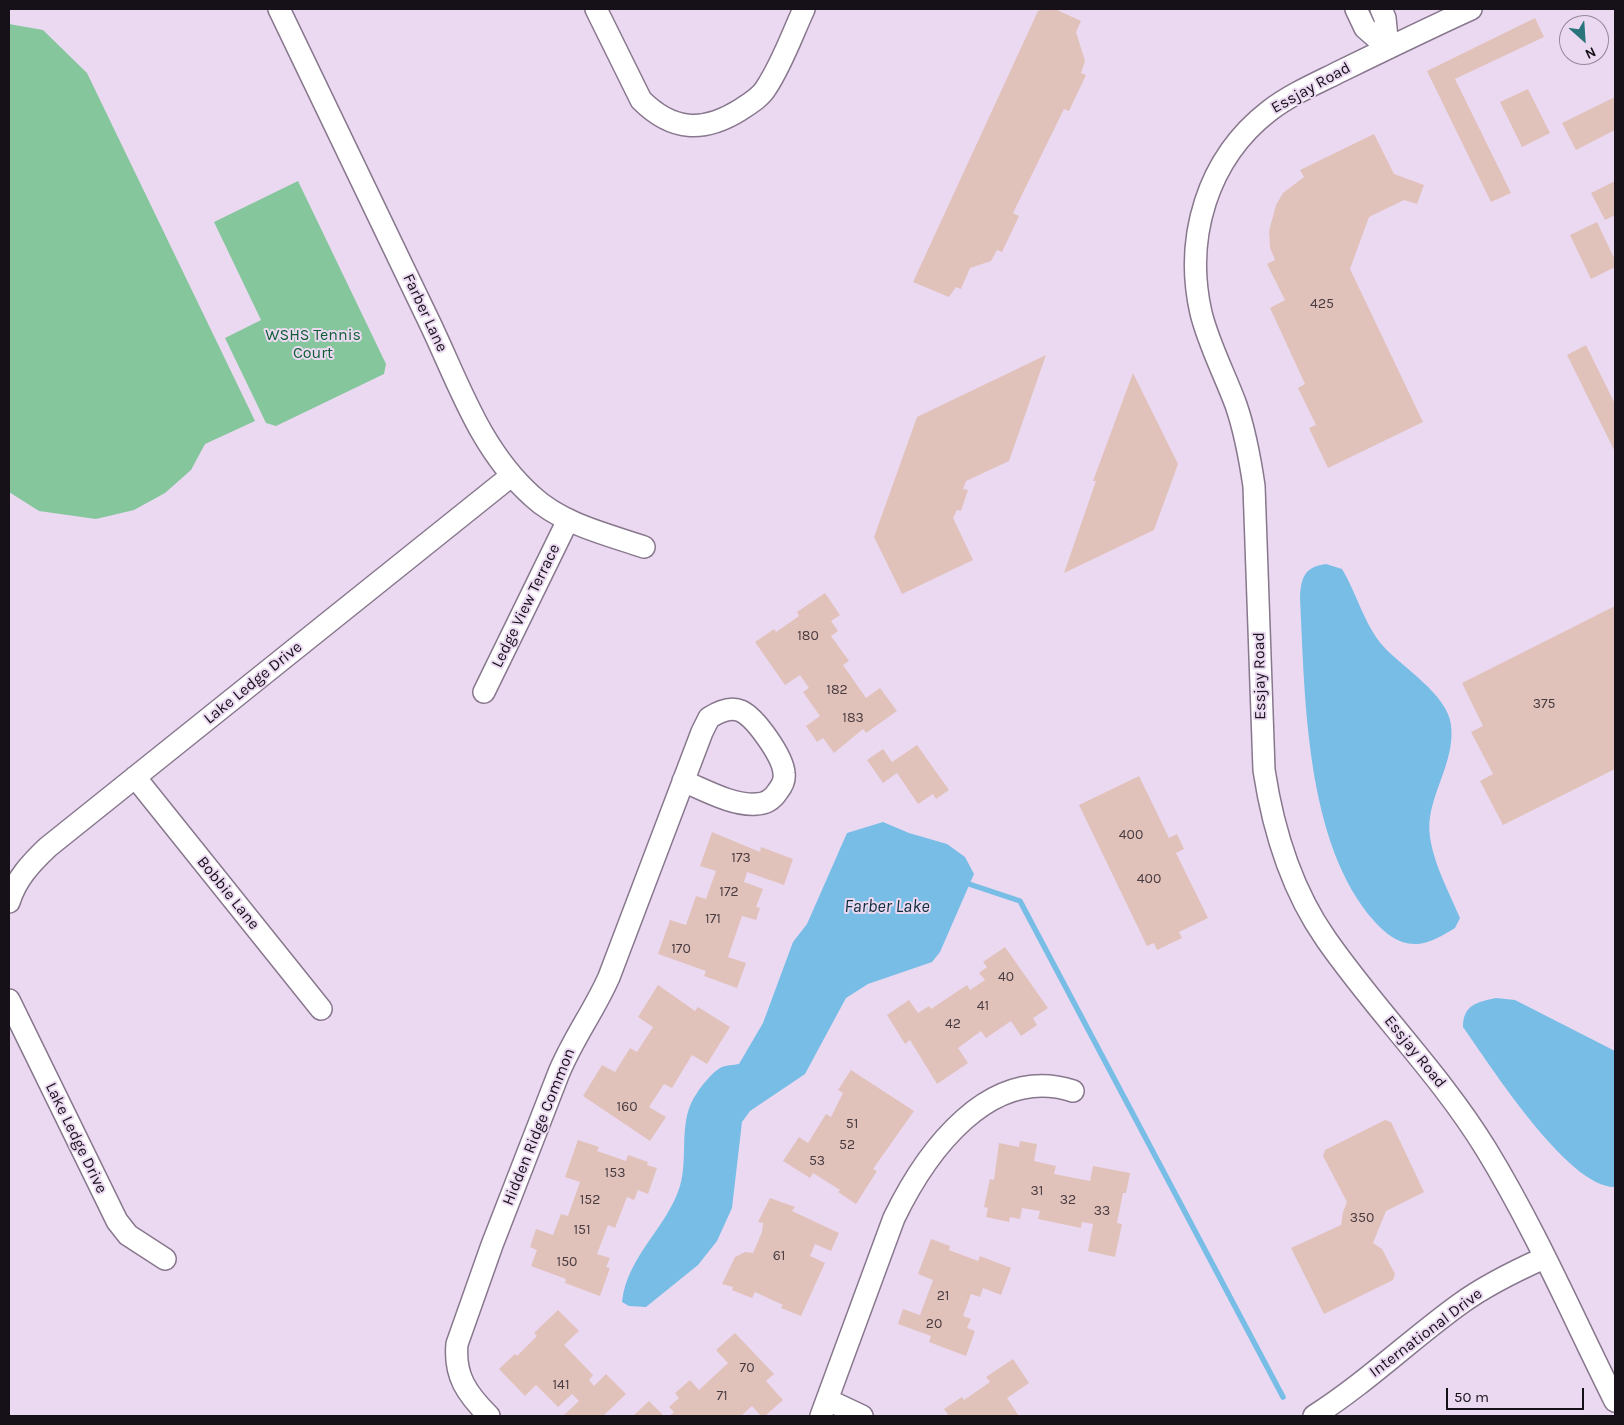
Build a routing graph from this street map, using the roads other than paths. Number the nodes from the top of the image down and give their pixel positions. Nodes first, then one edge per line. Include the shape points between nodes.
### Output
1 (279, 9) edge
2 (596, 9) edge
3 (804, 9) edge
4 (1356, 9) edge
5 (1380, 9) edge
6 (1471, 9) edge
7 (1388, 48) junction
8 (511, 476) junction
9 (568, 520) junction
10 (644, 547) dead end
11 (484, 692) dead end
12 (134, 777) junction
13 (683, 782) junction
14 (9, 902) edge
15 (9, 1000) edge
16 (321, 1010) dead end
17 (1073, 1091) dead end
18 (1544, 1258) junction
19 (166, 1259) dead end
20 (1615, 1401) edge
21 (824, 1408) edge
22 (489, 1416) edge
23 (862, 1416) edge
24 (1314, 1416) edge

1 - 8 street, Farber Lane via 464,398 492,451
2 - 3 street via 641,100 652,112 667,120 702,126 735,114 766,90
4 - 7 street via 1365,28
5 - 7 street via 1385,18
6 - 7 street, Essjay Road
7 - 18 street, Essjay Road via 1288,97 1243,135 1221,165 1204,203 1195,250 1195,283 1202,316 1237,408 1252,471 1264,770 1270,808 1282,846 1296,884 1326,939 1448,1094 1486,1149
8 - 9 street, Farber Lane via 533,498
8 - 12 street, Lake Ledge Drive
9 - 10 street, Farber Lane
9 - 11 street, Ledge View Terrace
12 - 14 street, Lake Ledge Drive via 30,864
12 - 16 street, Bobbie Lane
13 - 13 street, Hidden Ridge Common via 739,802 754,804 775,797 785,775 782,761 750,718 729,709 709,718
13 - 22 street, Hidden Ridge Common via 609,977 567,1052 457,1344 459,1376 466,1391
15 - 19 street, Lake Ledge Drive via 116,1221 128,1234
17 - 21 street via 1040,1084 1001,1094 974,1113 929,1158 894,1218
18 - 20 street, Essjay Road
18 - 24 street, International Drive via 1501,1278 1460,1303
21 - 23 street

